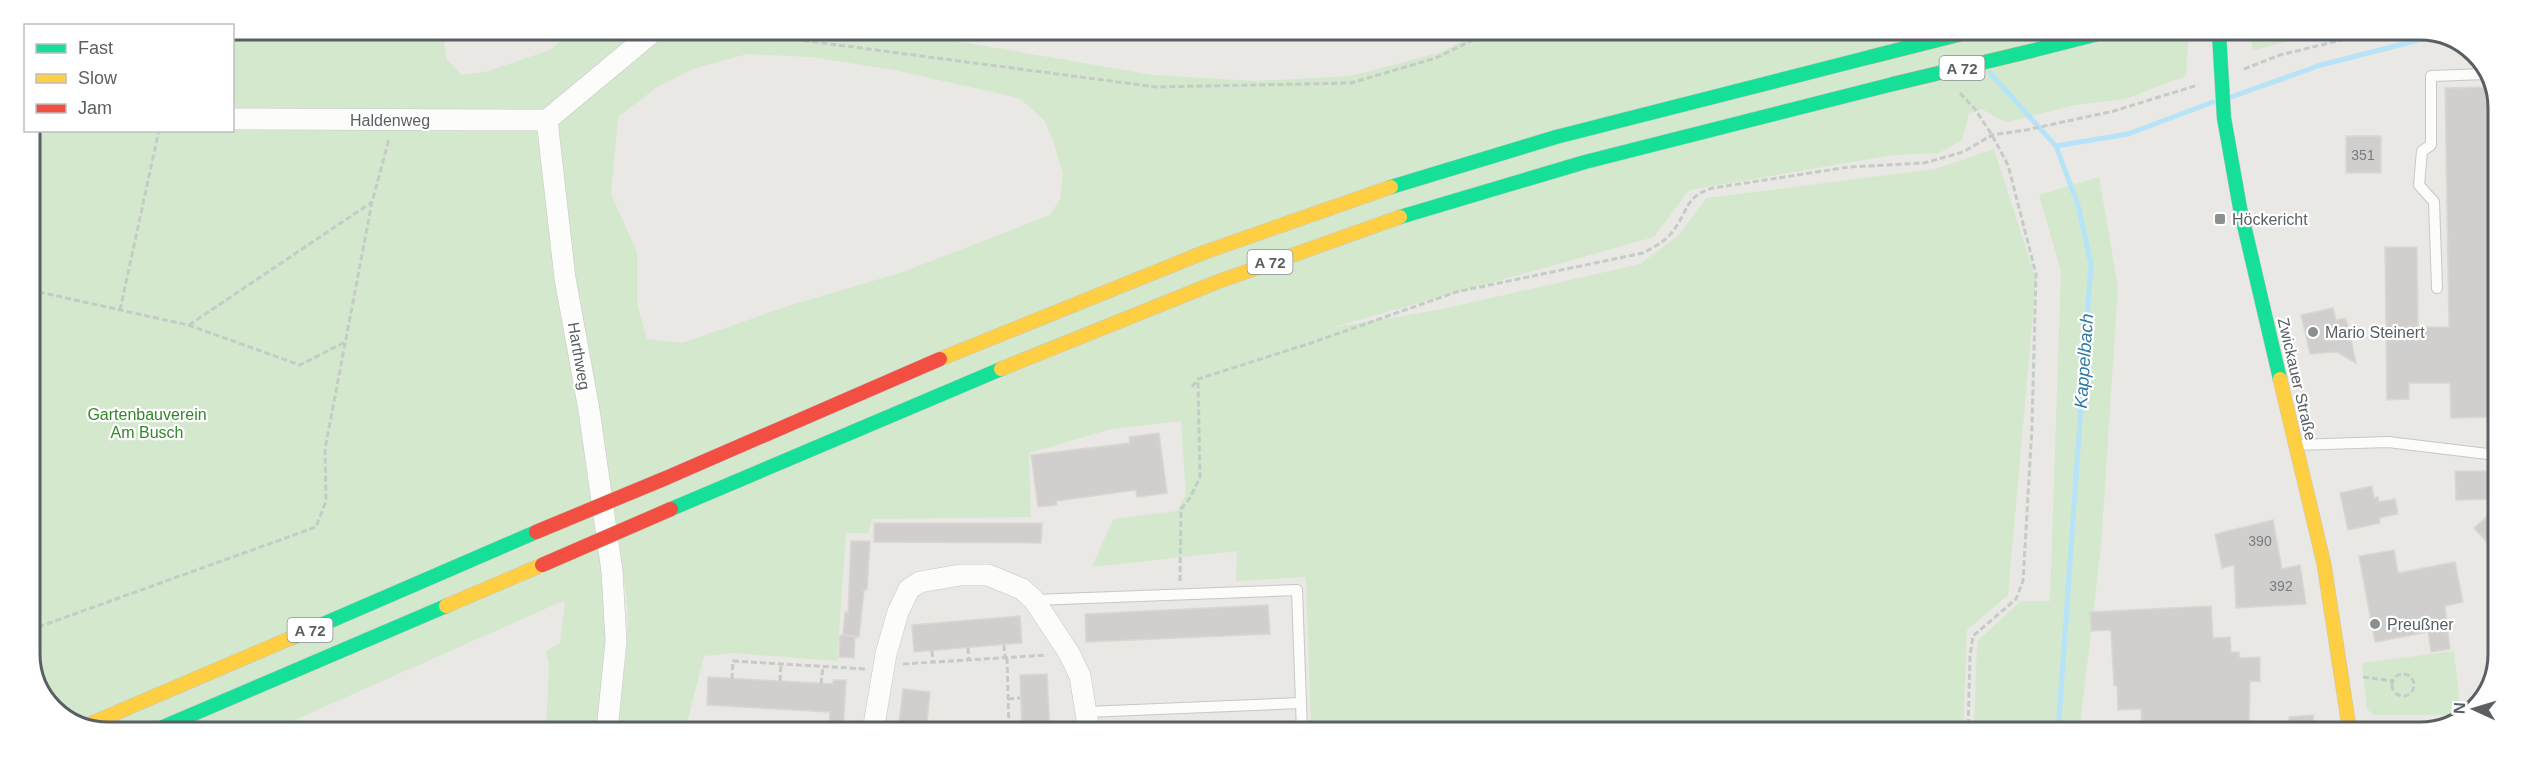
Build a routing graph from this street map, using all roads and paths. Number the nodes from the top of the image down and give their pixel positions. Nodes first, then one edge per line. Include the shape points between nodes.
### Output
1 (643, 40) edge
2 (800, 40) edge
3 (1473, 40) edge
4 (1937, 40) edge
5 (2074, 40) edge
6 (2219, 40) edge
7 (2478, 74) edge
8 (1959, 92) dead end
9 (234, 119) edge
10 (394, 120) junction
11 (547, 120) junction
12 (2062, 121) dead end
13 (159, 132) edge
14 (1992, 135) junction
15 (372, 202) junction
16 (2437, 288) dead end
17 (40, 292) edge
18 (120, 310) junction
19 (188, 325) junction
20 (345, 342) junction
21 (1198, 379) junction
22 (1192, 387) dead end
23 (2295, 445) junction
24 (2488, 454) edge
25 (1180, 594) junction
26 (1035, 600) junction
27 (41, 626) edge
28 (1004, 645) dead end
29 (968, 648) dead end
30 (932, 651) dead end
31 (1069, 653) junction
32 (1006, 657) junction
33 (969, 660) junction
34 (933, 662) junction
35 (781, 664) junction
36 (823, 666) junction
37 (883, 668) junction
38 (2340, 675) junction
39 (732, 679) dead end
40 (780, 681) dead end
41 (2394, 681) junction
42 (821, 684) dead end
43 (1020, 698) dead end
44 (1008, 699) junction
45 (1301, 703) junction
46 (96, 721) edge
47 (1088, 722) edge
48 (172, 723) edge
49 (608, 723) edge
50 (874, 723) edge
51 (1009, 723) edge
52 (1302, 723) edge
53 (1968, 723) edge
54 (2348, 723) edge

1 - 11 street
2 - 3 path via 1156,87 1351,82 1436,58
4 - 46 main road, A 72, bridge via 1594,126 1408,181 1281,225 1041,318
5 - 48 main road, A 72, bridge via 1592,160 1272,261 999,370
6 - 23 main road, Zwickauer Straße via 2224,118 2242,215
7 - 16 lane via 2431,75 2431,145 2422,151 2419,185 2434,202
8 - 14 path
9 - 10 street, Haldenweg
10 - 11 street, Haldenweg
10 - 15 path
11 - 49 street, Harthweg via 565,278 612,571 616,641
12 - 14 path
13 - 18 path
14 - 21 path via 1963,152 1924,163 1849,167 1699,192 1673,231 1643,253 1456,292
14 - 53 path via 2008,165 2036,274 2032,428 2023,581 2016,599 1973,636
15 - 19 path
15 - 20 path
17 - 18 path
18 - 19 path
19 - 20 path via 300,365
20 - 27 path via 325,449 326,501 316,527
21 - 22 path
21 - 25 path via 1200,477 1181,509
23 - 24 lane via 2388,442
23 - 38 main road, Zwickauer Straße via 2324,564
25 - 26 lane
25 - 45 lane via 1297,590
26 - 31 street
26 - 37 street via 1022,589 988,575 920,582 902,600
28 - 32 path
29 - 33 path
30 - 34 path
31 - 32 path
31 - 47 street via 1080,676
32 - 33 path
32 - 44 path
33 - 34 path
34 - 37 path
35 - 36 path
35 - 39 path via 733,661
35 - 40 path
36 - 37 path
36 - 42 path
37 - 50 street
38 - 41 path
38 - 54 main road, Zwickauer Straße
41 - 41 path via 2407,675 2414,682 2413,690 2408,695 2397,694
43 - 44 path
44 - 51 path
45 - 47 lane
45 - 52 lane

